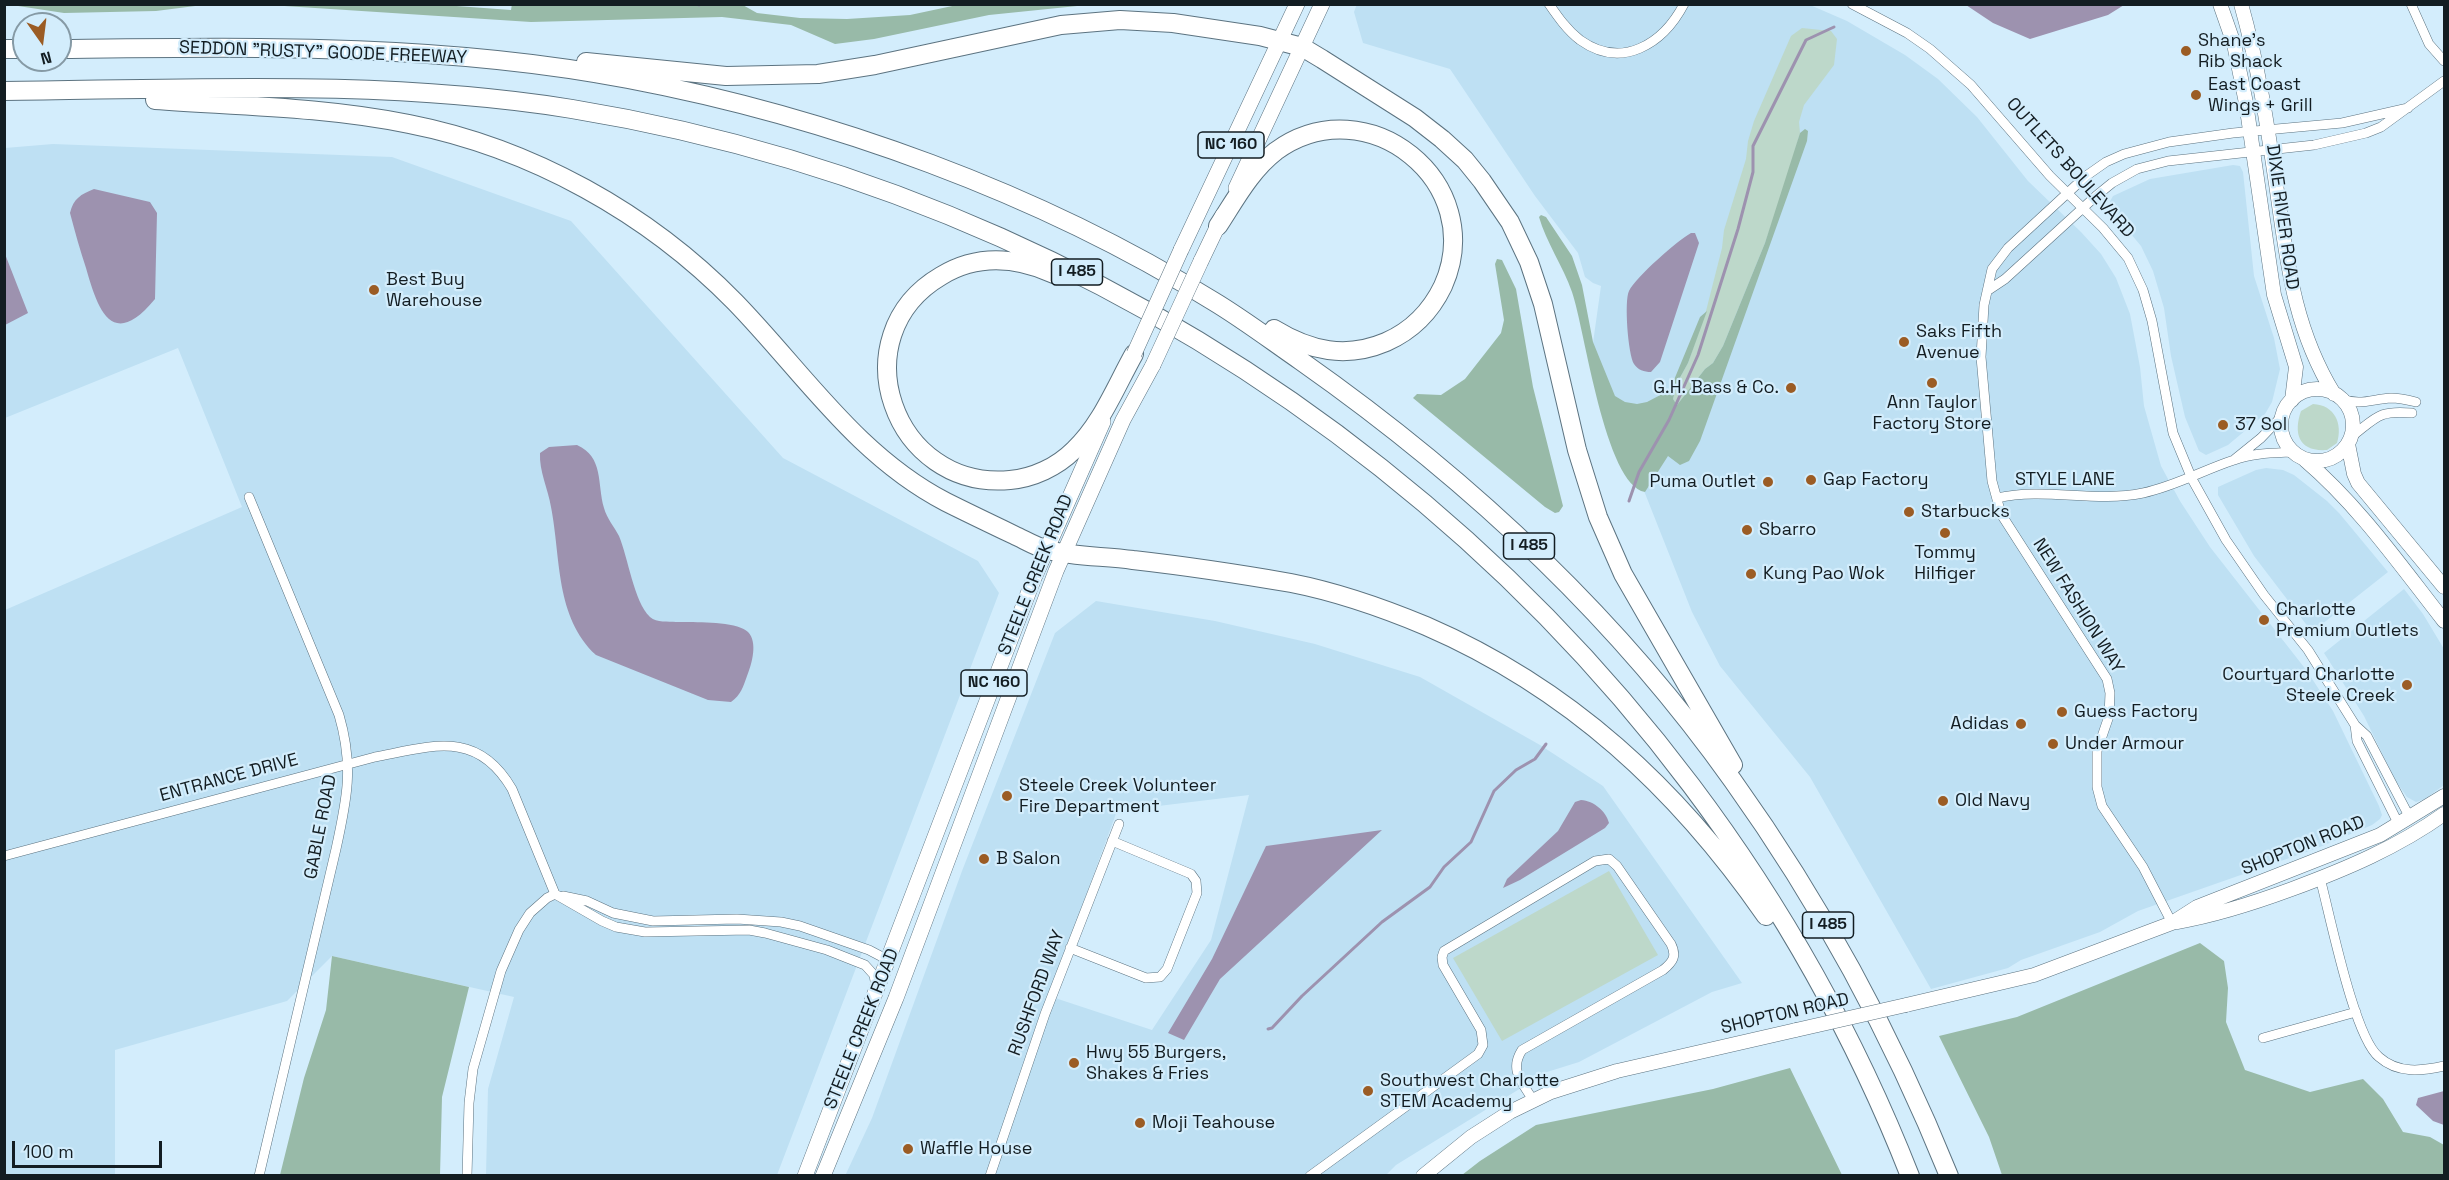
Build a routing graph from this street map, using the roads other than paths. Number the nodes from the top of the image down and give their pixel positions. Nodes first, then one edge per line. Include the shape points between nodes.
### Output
1 (1297, 4) edge
2 (1322, 4) edge
3 (1549, 4) edge
4 (1684, 4) edge
5 (1852, 4) edge
6 (2220, 4) edge
7 (2241, 4) edge
8 (2412, 4) edge
9 (1280, 41) junction
10 (1302, 47) junction
11 (72, 49) edge
12 (422, 53) junction
13 (2445, 61) edge
14 (2445, 81) edge
15 (4, 91) edge
16 (37, 91) junction
17 (2408, 108) junction
18 (2268, 130) junction
19 (2251, 132) junction
20 (2271, 149) junction
21 (2253, 151) junction
22 (2067, 194) junction
23 (2083, 208) junction
24 (1218, 226) junction
25 (1987, 291) junction
26 (1214, 301) junction
27 (1220, 353) junction
28 (1134, 354) junction
29 (2338, 397) junction
30 (2292, 400) junction
31 (2416, 402) dead end
32 (2412, 413) dead end
33 (2282, 416) junction
34 (2349, 441) junction
35 (2299, 455) junction
36 (2235, 459) junction
37 (2192, 478) junction
38 (249, 497) dead end
39 (1997, 498) junction
40 (1045, 550) junction
41 (1065, 553) junction
42 (2445, 587) edge
43 (2445, 621) edge
44 (2355, 725) junction
45 (349, 764) junction
46 (2445, 796) edge
47 (2445, 814) edge
48 (943, 816) junction
49 (2404, 821) junction
50 (1119, 824) dead end
51 (1112, 841) junction
52 (1783, 854) junction
53 (4, 856) edge
54 (2320, 878) junction
55 (555, 894) junction
56 (2172, 923) junction
57 (1071, 948) junction
58 (888, 960) junction
59 (909, 964) junction
60 (877, 989) junction
61 (2356, 1012) junction
62 (2263, 1038) dead end
63 (2445, 1066) edge
64 (1533, 1100) junction
65 (1880, 1102) junction
66 (853, 1103) junction
67 (259, 1176) edge
68 (467, 1176) edge
69 (805, 1176) edge
70 (824, 1176) edge
71 (990, 1176) edge
72 (1310, 1176) edge
73 (1423, 1176) edge
74 (1910, 1176) edge
75 (1949, 1176) edge

1 - 9 main road, STEELE CREEK ROAD / NC 160
2 - 10 main road, STEELE CREEK ROAD / NC 160
3 - 4 street via 1581,41 1616,51 1637,49 1653,42 1674,22
5 - 22 street, OUTLETS BOULEVARD via 1907,33 1951,66 1985,99
6 - 19 street, DIXIE RIVER ROAD via 2234,44
7 - 18 street, DIXIE RIVER ROAD via 2253,45
8 - 13 street via 2429,44
9 - 10 highway
9 - 12 highway via 1173,23 1091,22 1033,30 856,68 763,77 685,73 612,63
9 - 28 main road, STEELE CREEK ROAD / NC 160, bridge
10 - 24 main road, STEELE CREEK ROAD / NC 160
10 - 52 highway via 1442,139 1471,167 1506,215 1536,282 1577,450 1610,546
11 - 12 highway, SEDDON "RUSTY" GOODE FREEWAY / I 485 via 219,47
12 - 26 highway, SEDDON "RUSTY" GOODE FREEWAY / I 485 via 621,77 802,121 883,147 1018,200
14 - 17 street
15 - 16 highway, SEDDON "RUSTY" GOODE FREEWAY / I 485
16 - 27 highway, SEDDON "RUSTY" GOODE FREEWAY / I 485 via 389,90 477,97 654,124 813,166 994,233 1084,275
16 - 40 highway via 282,108 407,123 487,145 555,173 635,219 703,272 735,302 854,435 890,467 925,491
17 - 18 street, NEW FASHION WAY via 2342,123
17 - 20 street via 2366,133 2314,145
18 - 19 street, NEW FASHION WAY
18 - 20 street, DIXIE RIVER ROAD
19 - 21 street, DIXIE RIVER ROAD
19 - 22 street, NEW FASHION WAY via 2169,142 2124,154 2096,169
20 - 21 street
20 - 29 street, DIXIE RIVER ROAD via 2299,321
21 - 23 street via 2146,166 2112,183
21 - 30 street, DIXIE RIVER ROAD via 2274,295 2295,367
22 - 23 street, OUTLETS BOULEVARD
22 - 25 street, NEW FASHION WAY via 2001,256 1992,269
23 - 25 street via 2006,279
23 - 37 street, OUTLETS BOULEVARD via 2120,247 2139,279 2152,321 2173,433
24 - 26 highway via 1252,175 1275,152 1321,131 1352,130 1396,144 1423,165 1448,208 1453,245 1446,279 1420,319 1393,338 1364,349 1337,352 1305,346
24 - 41 main road, STEELE CREEK ROAD / NC 160, bridge via 1123,420
25 - 39 street, NEW FASHION WAY via 1981,357 1992,481
26 - 52 highway, SEDDON "RUSTY" GOODE FREEWAY / I 485 via 1378,417 1528,544 1644,667 1731,778
27 - 28 highway via 1038,267 1013,260 985,261 945,273 923,288 899,319 886,373 894,408 907,435 936,462 972,478 1015,480 1044,471 1073,452 1095,424
27 - 65 highway, SEDDON "RUSTY" GOODE FREEWAY / I 485 via 1327,425 1458,530 1598,670 1690,783 1753,875 1845,1030
28 - 40 main road, STEELE CREEK ROAD / NC 160
29 - 30 street via 2317,389
29 - 31 street via 2351,403 2396,398
29 - 34 street via 2352,416
30 - 33 street
32 - 34 street via 2382,414
33 - 35 street via 2283,436
33 - 36 street, STYLE LANE
34 - 35 street via 2341,452 2324,460
34 - 42 street via 2358,483
35 - 36 street, STYLE LANE
35 - 43 street via 2353,505
36 - 37 street, STYLE LANE
37 - 39 street, STYLE LANE via 2117,497 2028,494
37 - 44 street, OUTLETS BOULEVARD via 2226,540 2308,650
38 - 45 street, GABLE ROAD via 339,715
39 - 56 street, NEW FASHION WAY via 2001,514 2107,679 2109,716 2097,752 2097,787 2102,806 2143,867
40 - 41 highway
40 - 48 main road, STEELE CREEK ROAD / NC 160
41 - 59 main road, STEELE CREEK ROAD / NC 160
41 - 65 highway via 1298,584 1403,617 1458,640 1531,681 1627,754 1706,837 1765,914
44 - 49 street, OUTLETS BOULEVARD via 2357,741
44 - 49 street, OUTLETS BOULEVARD via 2367,736
45 - 53 street, ENTRANCE DRIVE
45 - 55 street, ENTRANCE DRIVE via 444,745 485,757 495,764 512,789
45 - 67 street, GABLE ROAD via 342,822
46 - 49 street, SHOPTON ROAD
47 - 54 street, SHOPTON ROAD via 2384,851
48 - 58 main road, STEELE CREEK ROAD / NC 160
48 - 59 main road via 919,908 902,953 903,961
49 - 54 street via 2371,848 2325,868
49 - 56 street, SHOPTON ROAD via 2352,847 2197,907
50 - 51 street, RUSHFORD WAY
51 - 57 street, RUSHFORD WAY
51 - 57 street via 1191,874 1198,887 1193,904 1167,969 1160,977 1146,978
52 - 75 highway, SEDDON "RUSTY" GOODE FREEWAY / I 485 via 1872,1005
54 - 56 street, SHOPTON ROAD via 2243,907
54 - 61 street
55 - 58 street via 653,921 781,922 869,950
55 - 60 street via 616,927 661,933 749,930 817,947 865,965 874,975
55 - 68 street via 530,913 501,971 473,1069
56 - 64 street, SHOPTON ROAD, bridge via 2034,975 1617,1071
57 - 71 street, RUSHFORD WAY
58 - 60 main road, STEELE CREEK ROAD / NC 160
58 - 66 main road via 892,978 876,1018
59 - 66 main road, STEELE CREEK ROAD / NC 160
60 - 69 main road, STEELE CREEK ROAD / NC 160
61 - 62 street
61 - 63 street via 2371,1049 2388,1064 2420,1071
64 - 72 street via 1517,1071 1522,1050 1663,970 1674,958 1671,944 1609,859 1595,861 1444,951 1443,965 1481,1030 1483,1045 1478,1054
64 - 73 street, SHOPTON ROAD via 1471,1137
65 - 74 highway, SEDDON "RUSTY" GOODE FREEWAY / I 485
66 - 70 main road, STEELE CREEK ROAD / NC 160

